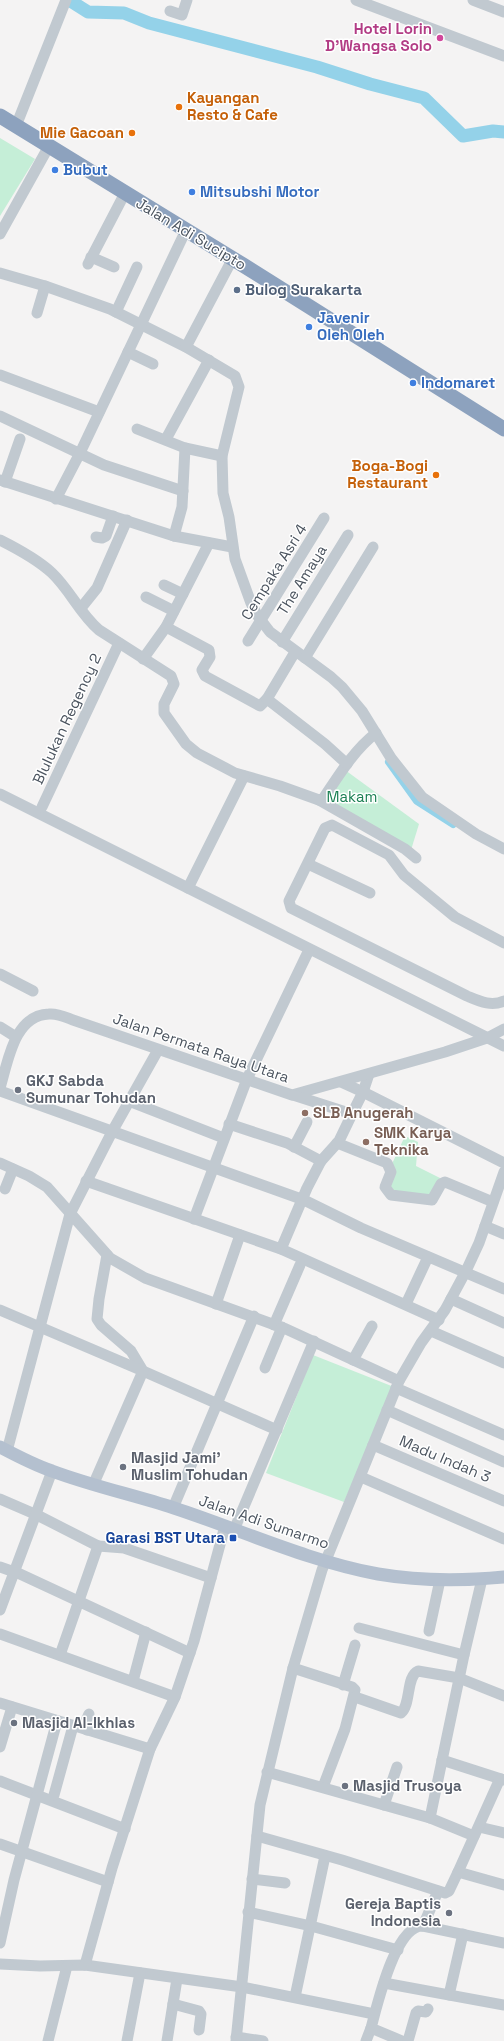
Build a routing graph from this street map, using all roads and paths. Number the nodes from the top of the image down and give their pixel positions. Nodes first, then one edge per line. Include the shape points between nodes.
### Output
1 (187, 0) edge
2 (356, 0) edge
3 (473, 0) edge
4 (65, 3) edge
5 (374, 3) edge
6 (170, 11) dead end
7 (504, 12) edge
8 (504, 56) edge
9 (0, 116) edge
10 (16, 126) junction
11 (49, 146) junction
12 (125, 193) junction
13 (186, 230) junction
14 (0, 234) edge
15 (233, 258) junction
16 (114, 267) dead end
17 (137, 267) dead end
18 (0, 273) edge
19 (45, 286) junction
20 (116, 312) junction
21 (37, 313) dead end
22 (141, 324) junction
23 (186, 347) junction
24 (128, 352) junction
25 (209, 360) junction
26 (153, 364) dead end
27 (0, 375) edge
28 (98, 412) junction
29 (0, 416) edge
30 (137, 429) dead end
31 (504, 429) edge
32 (20, 439) dead end
33 (166, 439) junction
34 (185, 448) junction
35 (80, 453) junction
36 (222, 456) junction
37 (2, 481) edge
38 (183, 491) junction
39 (56, 499) junction
40 (113, 516) junction
41 (324, 518) dead end
42 (127, 520) junction
43 (348, 534) dead end
44 (174, 536) junction
45 (96, 537) dead end
46 (0, 540) edge
47 (209, 543) junction
48 (232, 547) junction
49 (372, 547) dead end
50 (164, 585) dead end
51 (183, 594) junction
52 (146, 598) dead end
53 (80, 608) junction
54 (174, 611) junction
55 (262, 622) junction
56 (166, 627) junction
57 (248, 641) dead end
58 (282, 642) junction
59 (119, 643) junction
60 (294, 654) junction
61 (305, 658) junction
62 (143, 659) junction
63 (267, 699) junction
64 (373, 736) junction
65 (347, 764) junction
66 (244, 776) junction
67 (0, 794) edge
68 (319, 800) junction
69 (42, 807) dead end
70 (504, 848) edge
71 (416, 858) dead end
72 (308, 864) junction
73 (188, 888) junction
74 (370, 893) dead end
75 (504, 943) edge
76 (308, 952) dead end
77 (0, 974) edge
78 (33, 992) dead end
79 (504, 1001) edge
80 (3, 1029) edge
81 (504, 1029) edge
82 (482, 1035) junction
83 (16, 1037) junction
84 (504, 1046) edge
85 (158, 1050) junction
86 (369, 1074) junction
87 (247, 1079) junction
88 (341, 1082) junction
89 (0, 1089) edge
90 (362, 1092) junction
91 (292, 1094) junction
92 (129, 1101) junction
93 (352, 1114) junction
94 (307, 1122) dead end
95 (229, 1124) junction
96 (113, 1130) junction
97 (224, 1138) junction
98 (337, 1143) junction
99 (294, 1147) junction
100 (321, 1161) junction
101 (0, 1163) edge
102 (504, 1163) edge
103 (213, 1166) junction
104 (13, 1169) junction
105 (504, 1172) edge
106 (86, 1182) junction
107 (502, 1185) edge
108 (5, 1189) dead end
109 (304, 1200) junction
110 (493, 1202) junction
111 (70, 1214) junction
112 (194, 1219) junction
113 (485, 1226) junction
114 (504, 1234) edge
115 (240, 1235) junction
116 (281, 1250) junction
117 (107, 1255) junction
118 (428, 1257) junction
119 (300, 1265) dead end
120 (466, 1271) junction
121 (504, 1289) edge
122 (450, 1299) junction
123 (216, 1304) junction
124 (406, 1304) junction
125 (0, 1310) edge
126 (254, 1316) junction
127 (439, 1320) junction
128 (504, 1323) edge
129 (40, 1326) junction
130 (278, 1326) junction
131 (372, 1326) dead end
132 (431, 1331) junction
133 (314, 1341) junction
134 (353, 1360) junction
135 (504, 1363) edge
136 (266, 1368) dead end
137 (143, 1371) junction
138 (398, 1385) junction
139 (217, 1403) junction
140 (387, 1410) junction
141 (277, 1430) junction
142 (504, 1435) edge
143 (373, 1445) junction
144 (3, 1449) edge
145 (504, 1462) edge
146 (52, 1471) junction
147 (361, 1477) junction
148 (94, 1483) junction
149 (0, 1500) edge
150 (504, 1501) edge
151 (173, 1508) junction
152 (37, 1515) junction
153 (229, 1528) junction
154 (504, 1538) edge
155 (98, 1546) junction
156 (325, 1560) junction
157 (0, 1567) edge
158 (15, 1572) junction
159 (211, 1578) junction
160 (504, 1578) edge
161 (482, 1579) junction
162 (440, 1580) junction
163 (80, 1602) junction
164 (0, 1610) edge
165 (359, 1628) dead end
166 (429, 1631) dead end
167 (146, 1632) junction
168 (0, 1634) edge
169 (355, 1645) dead end
170 (190, 1653) junction
171 (60, 1655) junction
172 (464, 1655) junction
173 (293, 1668) junction
174 (460, 1678) junction
175 (133, 1681) junction
176 (343, 1685) junction
177 (504, 1696) edge
178 (175, 1697) junction
179 (355, 1697) junction
180 (0, 1703) edge
181 (12, 1707) junction
182 (89, 1714) dead end
183 (56, 1721) junction
184 (73, 1726) junction
185 (87, 1730) junction
186 (0, 1748) edge
187 (150, 1748) junction
188 (442, 1760) junction
189 (396, 1767) dead end
190 (267, 1772) junction
191 (502, 1780) edge
192 (0, 1781) edge
193 (323, 1787) junction
194 (37, 1794) junction
195 (54, 1795) dead end
196 (384, 1805) junction
197 (430, 1818) junction
198 (126, 1829) junction
199 (476, 1831) junction
200 (504, 1833) edge
201 (257, 1836) junction
202 (0, 1844) edge
203 (21, 1853) junction
204 (325, 1856) junction
205 (458, 1872) junction
206 (252, 1879) junction
207 (108, 1882) junction
208 (285, 1883) dead end
209 (504, 1885) edge
210 (438, 1891) junction
211 (248, 1912) junction
212 (311, 1926) junction
213 (423, 1926) junction
214 (463, 1934) junction
215 (1, 1937) edge
216 (504, 1943) edge
217 (398, 1950) junction
218 (0, 1964) edge
219 (85, 1965) junction
220 (67, 1966) junction
221 (140, 1973) junction
222 (177, 1979) junction
223 (384, 1983) junction
224 (242, 1987) junction
225 (449, 1995) junction
226 (295, 1997) junction
227 (173, 2004) junction
228 (504, 2005) edge
229 (428, 2009) dead end
230 (374, 2014) junction
231 (371, 2028) junction
232 (199, 2030) dead end
233 (236, 2039) edge
234 (48, 2041) edge
235 (127, 2041) edge
236 (167, 2041) edge
237 (263, 2041) edge
238 (366, 2041) edge
239 (402, 2041) edge
240 (408, 2041) edge

1 - 6 street via 182,15
2 - 5 street
3 - 7 street
4 - 10 street
5 - 8 street
9 - 10 highway, Jalan Adi Sucipto
10 - 11 highway, Jalan Adi Sucipto
11 - 12 highway, Jalan Adi Sucipto
11 - 14 street
12 - 13 highway, Jalan Adi Sucipto
12 - 16 street via 89,260
13 - 15 highway, Jalan Adi Sucipto
13 - 22 street
15 - 23 street
15 - 31 highway, Jalan Adi Sucipto
17 - 20 street
18 - 19 street
19 - 20 street
19 - 21 street
20 - 22 street
22 - 23 street
22 - 24 street
23 - 25 street
24 - 26 street
24 - 28 street
25 - 33 street
25 - 36 street via 233,374 239,384
27 - 28 street
28 - 35 street
29 - 35 street
30 - 33 street
32 - 37 street
33 - 34 street
34 - 36 street
34 - 38 street
35 - 38 street via 104,465
35 - 39 street
36 - 48 street via 223,493
37 - 39 street
38 - 44 street via 182,507
39 - 40 street
40 - 42 street
40 - 45 street via 106,536
41 - 55 street, Cempaka Asri 4
42 - 44 street
42 - 53 street via 97,588
43 - 58 street, The Amaya
44 - 47 street
46 - 53 street via 28,555 53,574
47 - 48 street
47 - 51 street
48 - 55 street via 251,604
49 - 61 street
50 - 51 street
51 - 54 street
52 - 54 street
53 - 59 street via 93,625
54 - 56 street
55 - 57 street, Cempaka Asri 4
55 - 58 street
56 - 62 street
56 - 63 street via 209,650 210,657 202,670 205,676 260,706
58 - 60 street
59 - 62 street
59 - 69 street, Blulukan Regency 2
60 - 61 street
60 - 63 street
61 - 64 street via 342,687 362,711
62 - 66 street via 173,679 173,687 164,704 164,713 186,744 206,759
63 - 65 street via 326,744
64 - 65 street
64 - 70 street via 422,797 476,834
65 - 68 street
66 - 68 street
66 - 73 street
67 - 73 street
68 - 71 street via 405,849
72 - 74 street
72 - 75 street via 325,828 334,825 389,854 404,875 455,917
72 - 79 street via 289,899 291,908 481,1002 496,1004
73 - 82 street
76 - 87 street
77 - 78 street
80 - 83 street
81 - 82 street, Jalan Permata Raya Utara
82 - 84 street
82 - 86 street, Jalan Permata Raya Utara
83 - 85 street, Jalan Permata Raya Utara via 20,1028 27,1022 48,1014 73,1020
83 - 89 street, Jalan Permata Raya Utara
85 - 87 street, Jalan Permata Raya Utara
85 - 92 street
86 - 88 street, Jalan Permata Raya Utara
86 - 90 street
87 - 91 street, Jalan Permata Raya Utara
87 - 95 street
88 - 90 street
88 - 91 street, Jalan Permata Raya Utara
89 - 96 street
90 - 93 street
90 - 102 street
91 - 93 street
92 - 96 street
92 - 97 street
93 - 98 street
94 - 99 street
95 - 97 street
95 - 99 street via 261,1133
96 - 103 street
96 - 106 street
97 - 103 street
98 - 100 street
98 - 110 street via 387,1163 391,1172 385,1187 391,1195 432,1200 441,1184 445,1182
99 - 100 street
100 - 109 street via 307,1188
101 - 104 street
103 - 109 street
103 - 112 street
104 - 108 street
104 - 111 street via 47,1187
105 - 107 street
106 - 111 street
106 - 112 street
107 - 110 street
109 - 116 street
109 - 118 street
110 - 113 street
111 - 117 street
111 - 129 street
112 - 115 street
113 - 114 street
113 - 120 street
115 - 116 street
115 - 123 street
116 - 124 street
117 - 123 street via 145,1278
117 - 137 street via 97,1320 131,1351
118 - 120 street
118 - 124 street
119 - 130 street
120 - 121 street
120 - 122 street
122 - 127 street
122 - 128 street
123 - 126 street
124 - 127 street
125 - 129 street
126 - 130 street
126 - 139 street
127 - 132 street
129 - 137 street
129 - 144 street
130 - 133 street
130 - 136 street
131 - 134 street
132 - 135 street
132 - 138 street via 412,1358
133 - 134 street
133 - 141 street
134 - 138 street
137 - 139 street
137 - 148 street
138 - 140 street
138 - 142 street
139 - 141 street
139 - 151 street
140 - 143 street
140 - 145 street
141 - 153 street
143 - 147 street
143 - 150 street, Madu Indah 3
144 - 146 main road, Jalan Adi Sumarmo
146 - 148 main road, Jalan Adi Sumarmo
146 - 152 street
147 - 154 street
147 - 156 street
148 - 151 main road, Jalan Adi Sumarmo
149 - 152 street
151 - 153 main road, Jalan Adi Sumarmo
152 - 155 street
152 - 158 street
153 - 156 main road, Jalan Adi Sumarmo
153 - 159 street
155 - 159 street via 124,1548
155 - 163 street
156 - 162 main road, Jalan Adi Sumarmo via 377,1574
156 - 173 street
157 - 158 street
158 - 163 street
158 - 164 street
159 - 170 street
160 - 161 main road, Jalan Adi Sumarmo
161 - 162 main road, Jalan Adi Sumarmo
161 - 172 street
162 - 166 street
163 - 167 street
163 - 171 street
165 - 172 street
167 - 170 street
167 - 175 street
168 - 171 street
169 - 176 street
170 - 178 street
171 - 175 street
172 - 174 street
173 - 176 street
173 - 190 street
174 - 177 street
174 - 179 street via 416,1672 412,1677 405,1708 401,1713
174 - 188 street
175 - 178 street
176 - 179 street via 354,1689
178 - 187 street
179 - 193 street
180 - 181 street
181 - 183 street
181 - 186 street
182 - 185 street via 86,1721
183 - 184 street
183 - 194 street
184 - 185 street
184 - 195 street
185 - 187 street
187 - 198 street
188 - 191 street
188 - 197 street
189 - 196 street
190 - 193 street
190 - 201 street
191 - 199 street
192 - 194 street
193 - 196 street
194 - 198 street
194 - 203 street
196 - 197 street
197 - 199 street
198 - 207 street
199 - 200 street
199 - 205 street
201 - 204 street
201 - 206 street
202 - 203 street
203 - 207 street
203 - 215 street
204 - 210 street
204 - 212 street
205 - 209 street
205 - 210 street via 447,1892
206 - 208 street
206 - 211 street
207 - 219 street
210 - 213 street
211 - 212 street
211 - 224 street
212 - 217 street
212 - 226 street
213 - 214 street
213 - 217 street via 413,1929
214 - 216 street
214 - 225 street
217 - 223 street via 388,1967
218 - 220 street
219 - 220 street
219 - 221 street
220 - 234 street
221 - 222 street
221 - 235 street
222 - 224 street
222 - 227 street
223 - 225 street
223 - 230 street
224 - 226 street
224 - 233 street
225 - 228 street
226 - 230 street
227 - 232 street via 200,2011
227 - 236 street
229 - 240 street via 426,2012 416,2013
230 - 231 street
231 - 238 street
231 - 239 street
233 - 237 street

